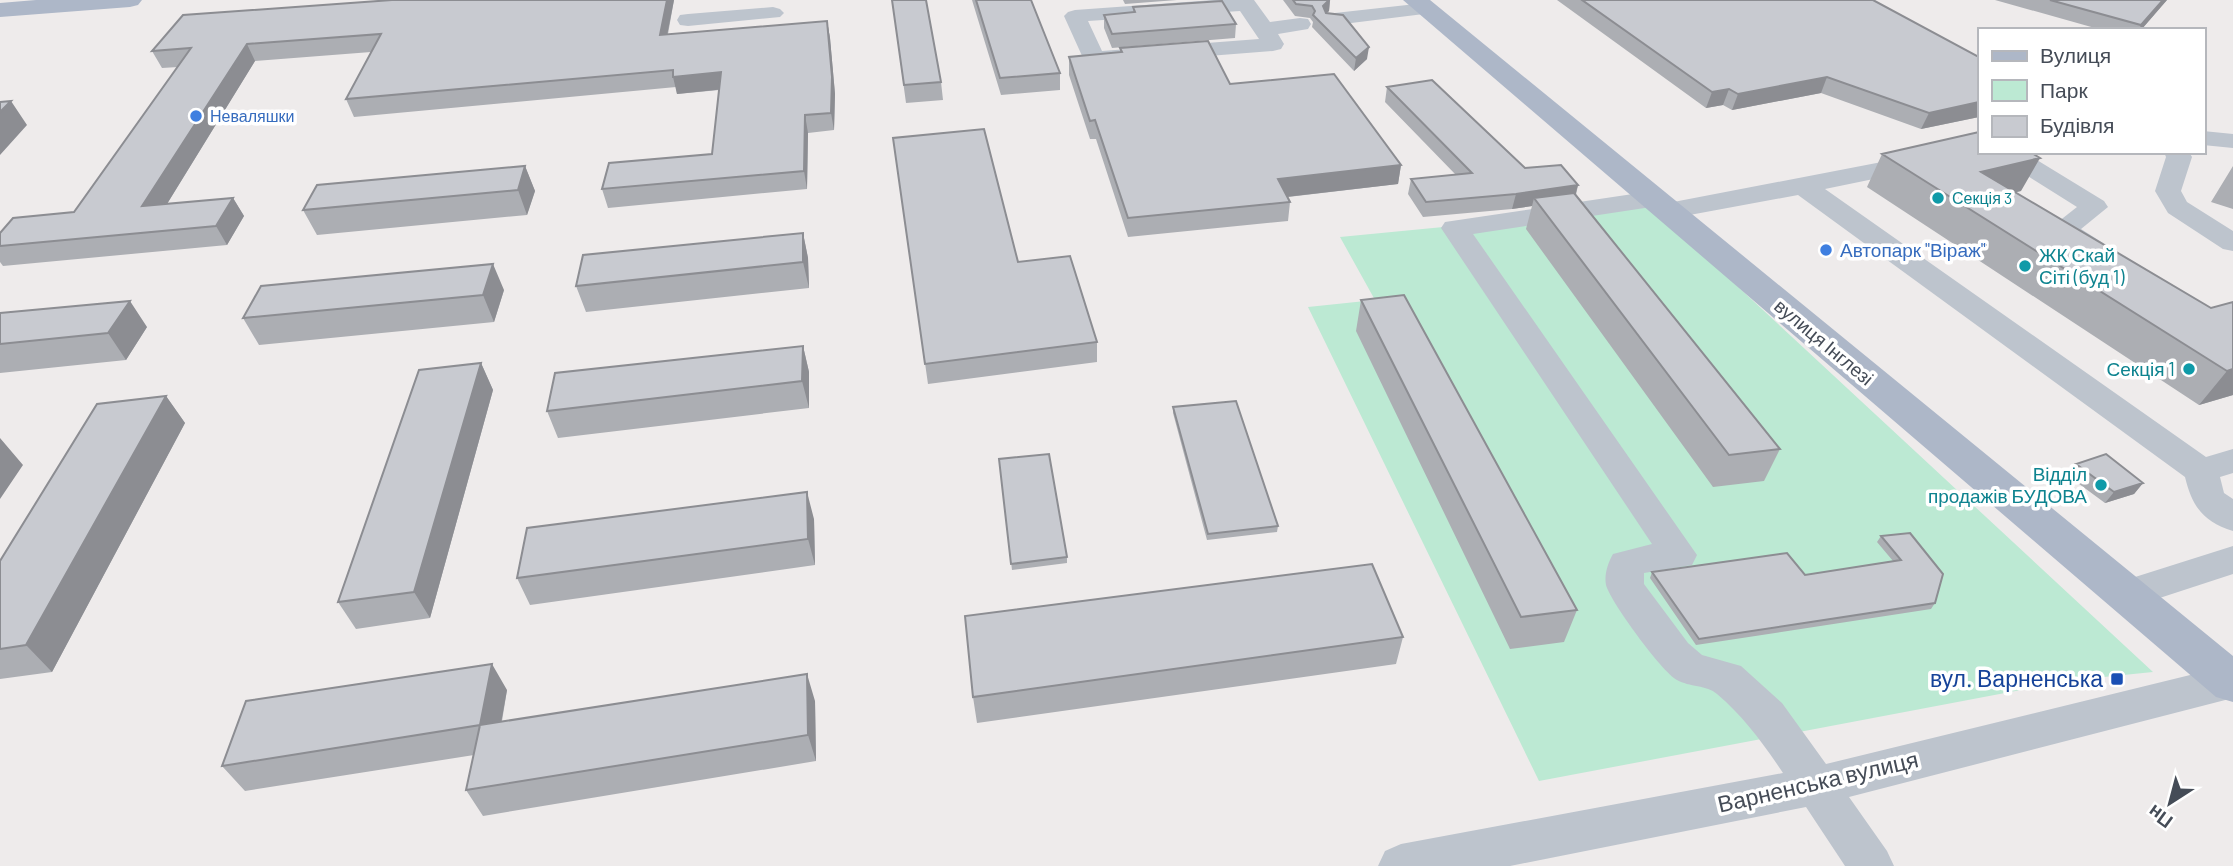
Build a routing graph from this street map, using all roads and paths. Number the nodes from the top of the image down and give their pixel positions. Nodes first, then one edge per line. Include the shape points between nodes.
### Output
1 (130, 0) edge
2 (1420, 4) edge
3 (728, 8) edge
4 (0, 10) edge
5 (773, 13) dead end
6 (1335, 19) edge
7 (688, 20) dead end
8 (1300, 24) edge
9 (1264, 29) junction
10 (2205, 138) edge
11 (2233, 141) edge
12 (2013, 154) edge
13 (2177, 154) edge
14 (1938, 159) edge
15 (1803, 186) junction
16 (1661, 205) junction
17 (2233, 243) edge
18 (2110, 259) edge
19 (2233, 461) edge
20 (2201, 471) junction
21 (2233, 518) edge
22 (2233, 560) edge
23 (2126, 594) junction
24 (2232, 682) edge
25 (1816, 786) junction
26 (1401, 866) edge
27 (1871, 866) edge

1 - 4 main road
2 - 6 street
2 - 16 main road, вулиця Інглезі
3 - 5 street
3 - 7 street
8 - 9 street
9 - 9 street via 1245,4 1075,16 1094,58 1273,44
10 - 11 street
12 - 18 street via 2095,207 2063,229
13 - 17 street via 2168,191 2177,207
14 - 15 street
15 - 16 street
15 - 20 street
16 - 23 main road, вулиця Інглезі
16 - 25 street via 1455,228 1679,555 1626,564 1624,581 1637,606 1684,663 1727,678 1767,715
19 - 20 street
20 - 21 street via 2208,499
22 - 23 street
23 - 24 main road, вулиця Інглезі
24 - 25 street, Варненська вулиця
25 - 26 street, Варненська вулиця
25 - 27 street

